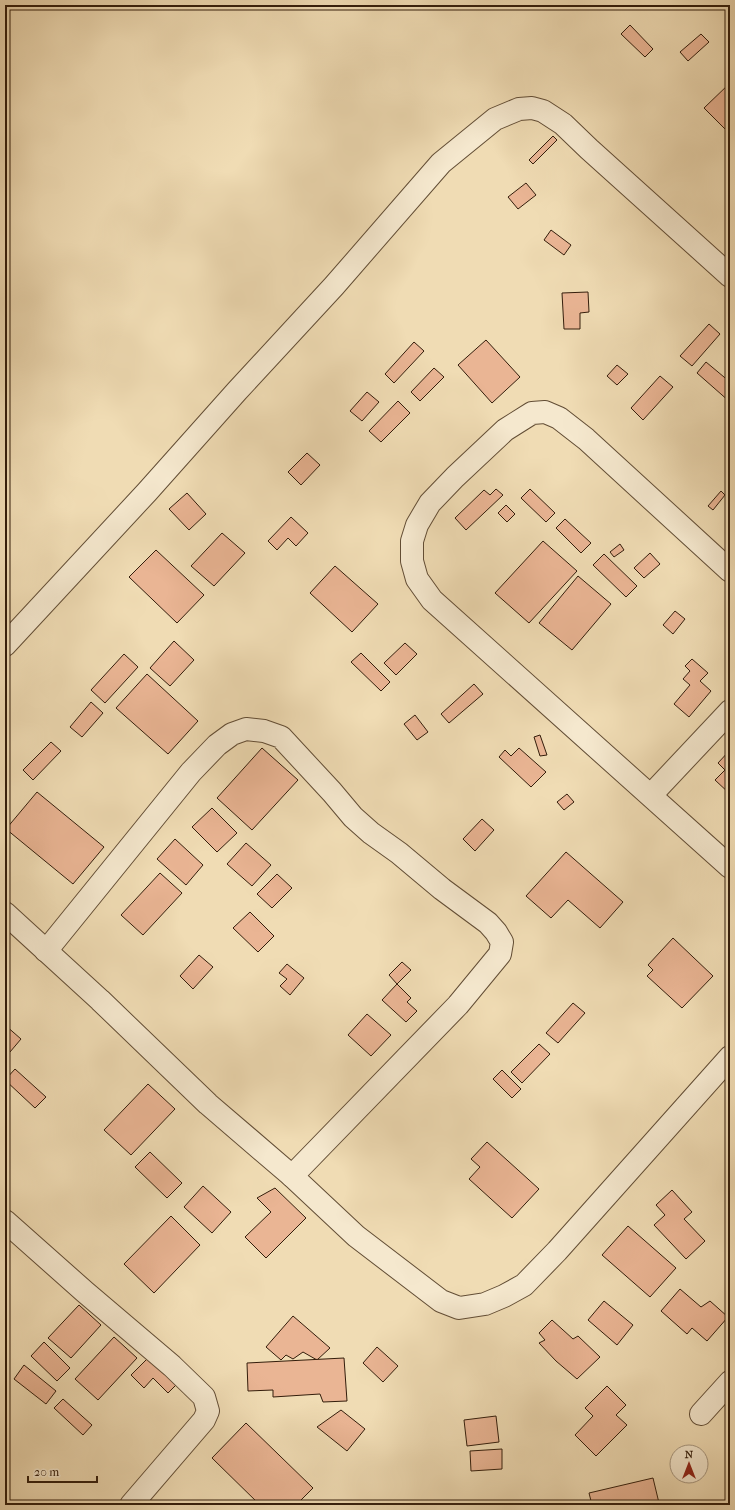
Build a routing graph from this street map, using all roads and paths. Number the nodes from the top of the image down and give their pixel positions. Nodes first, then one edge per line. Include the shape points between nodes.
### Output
1 (730, 276) edge
2 (730, 571) edge
3 (5, 646) edge
4 (730, 711) edge
5 (650, 795) junction
6 (730, 867) edge
7 (5, 913) edge
8 (46, 951) junction
9 (730, 1057) edge
10 (292, 1176) junction
11 (5, 1221) edge
12 (730, 1382) edge
13 (701, 1414) dead end
14 (131, 1505) edge

1 - 3 street via 563,124 543,111 532,108 519,109 495,119 441,163 334,286
2 - 5 street via 586,439 559,418 545,412 532,413 505,430 430,503 417,525 412,541 412,561 417,579 432,600
4 - 5 street
5 - 6 street
7 - 8 street
8 - 10 street via 208,1104
8 - 10 street via 191,772 217,745 232,734 246,730 264,731 281,737 353,817 488,923 502,942 500,954 493,964 458,1005
9 - 10 street via 524,1285 485,1304 459,1308 440,1301 356,1236
11 - 14 street via 172,1366 204,1398 208,1411 204,1420
12 - 13 street

